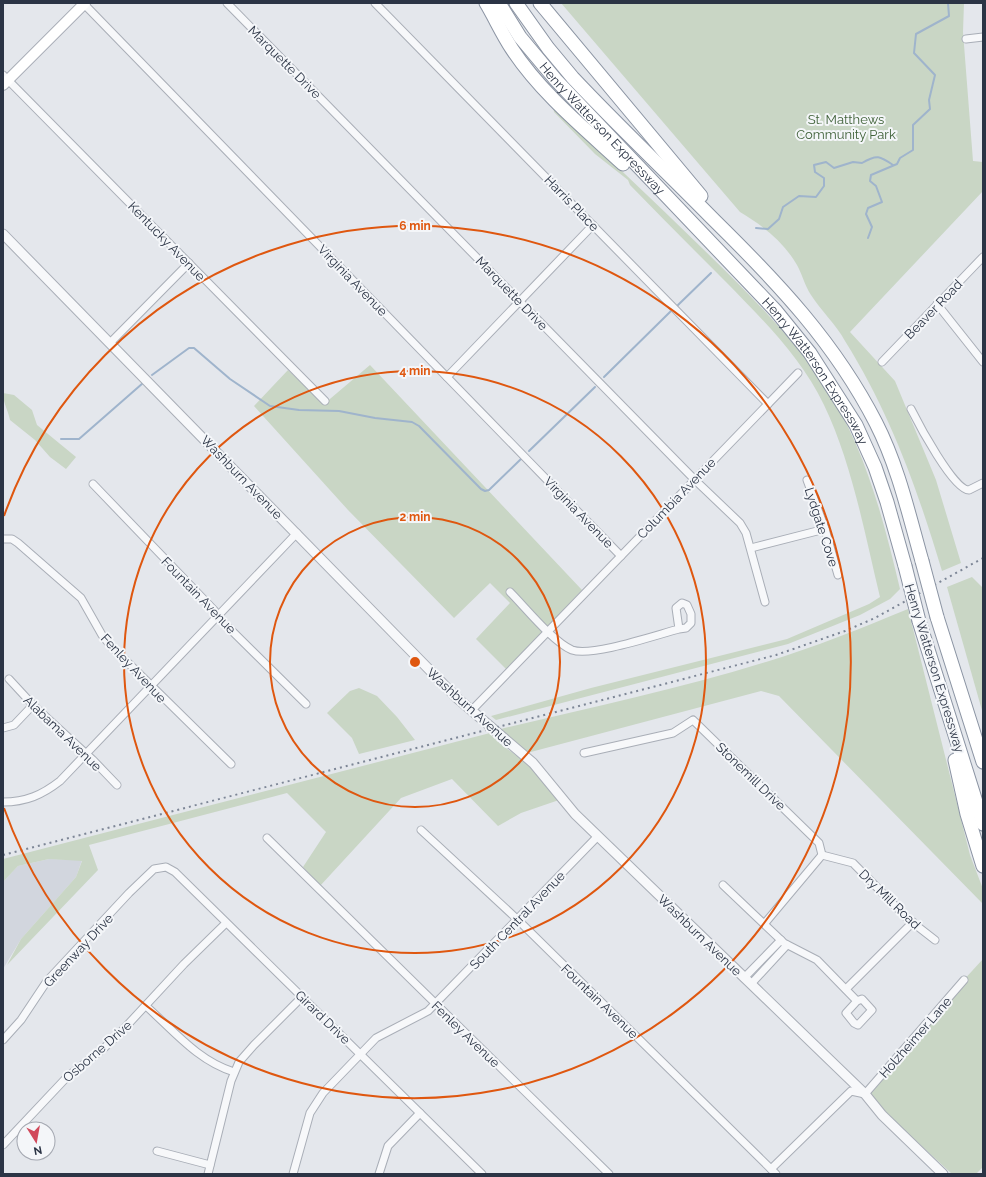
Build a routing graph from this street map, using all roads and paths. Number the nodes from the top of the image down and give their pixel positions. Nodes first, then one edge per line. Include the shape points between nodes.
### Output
1 (227, 3) edge
2 (375, 3) edge
3 (486, 3) edge
4 (499, 3) edge
5 (516, 3) edge
6 (540, 3) edge
7 (84, 4) edge
8 (983, 37) edge
9 (966, 39) dead end
10 (5, 80) edge
11 (593, 225) junction
12 (3, 234) edge
13 (748, 254) junction
14 (983, 257) edge
15 (725, 259) junction
16 (189, 263) junction
17 (520, 302) junction
18 (937, 304) junction
19 (110, 343) junction
20 (882, 362) dead end
21 (983, 362) edge
22 (798, 373) dead end
23 (448, 377) junction
24 (326, 401) dead end
25 (768, 404) junction
26 (911, 409) dead end
27 (695, 480) junction
28 (807, 480) dead end
29 (983, 482) edge
30 (93, 484) dead end
31 (825, 529) junction
32 (296, 533) junction
33 (5, 539) edge
34 (751, 548) junction
35 (621, 556) junction
36 (838, 575) dead end
37 (510, 592) dead end
38 (765, 602) dead end
39 (218, 615) junction
40 (679, 629) dead end
41 (548, 632) junction
42 (951, 660) junction
43 (934, 666) junction
44 (9, 679) dead end
45 (150, 686) junction
46 (306, 704) dead end
47 (33, 705) junction
48 (472, 710) junction
49 (3, 728) edge
50 (983, 741) edge
51 (584, 753) dead end
52 (86, 754) junction
53 (983, 762) edge
54 (231, 764) dead end
55 (117, 785) dead end
56 (3, 802) edge
57 (983, 824) edge
58 (421, 830) dead end
59 (598, 836) junction
60 (267, 838) dead end
61 (822, 855) junction
62 (983, 866) edge
63 (161, 867) joint
64 (723, 885) dead end
65 (518, 920) junction
66 (913, 922) junction
67 (226, 923) junction
68 (764, 923) junction
69 (781, 940) junction
70 (935, 940) dead end
71 (787, 945) junction
72 (964, 980) dead end
73 (748, 981) junction
74 (846, 989) junction
75 (302, 997) junction
76 (857, 1001) dead end
77 (435, 1003) junction
78 (146, 1006) junction
79 (3, 1040) edge
80 (361, 1054) junction
81 (234, 1072) junction
82 (865, 1094) junction
83 (420, 1113) junction
84 (3, 1145) edge
85 (156, 1151) dead end
86 (210, 1165) junction
87 (771, 1169) junction
88 (208, 1174) edge
89 (293, 1174) edge
90 (379, 1174) edge
91 (482, 1174) edge
92 (609, 1174) edge
93 (776, 1174) edge
94 (943, 1174) edge

1 - 17 street, Marquette Drive
2 - 11 street, Harris Place
3 - 15 highway via 511,48 552,96
4 - 15 highway, Henry Watterson Expressway via 520,36 556,80
5 - 13 highway, Henry Watterson Expressway via 573,78
6 - 13 highway
7 - 10 main road
7 - 23 street, Virginia Avenue
8 - 9 street
10 - 16 street, Kentucky Avenue
11 - 17 street
11 - 25 street, Harris Place
12 - 19 street, Washburn Avenue
13 - 42 highway, Henry Watterson Expressway, bridge via 809,320 840,361 876,424 896,473
14 - 18 street, Beaver Road
15 - 43 highway, Henry Watterson Expressway, bridge via 799,338 841,400 858,431 878,474
16 - 19 street
16 - 24 street, Kentucky Avenue
17 - 23 street
17 - 27 street, Marquette Drive
18 - 20 street, Beaver Road
18 - 21 street
19 - 32 street, Washburn Avenue
22 - 25 street, Columbia Avenue
23 - 35 street, Virginia Avenue
25 - 27 street, Columbia Avenue
26 - 29 street via 935,453 962,488 969,490
27 - 34 street, Marquette Drive via 740,523
27 - 35 street, Columbia Avenue
28 - 31 street, Lydgate Cove
30 - 39 street, Fountain Avenue
31 - 34 street
31 - 36 street, Lydgate Cove
32 - 39 street
32 - 48 street, Washburn Avenue via 451,692
33 - 45 street, Fenley Avenue via 18,543 81,598 105,640
34 - 38 street, Marquette Drive
35 - 41 street, Columbia Avenue
37 - 41 street
39 - 45 street
39 - 46 street, Fountain Avenue
40 - 41 street via 603,649 581,652 567,647
41 - 48 street, Columbia Avenue
42 - 50 highway
42 - 53 highway, Henry Watterson Expressway
43 - 57 highway, Henry Watterson Expressway
43 - 62 highway via 967,814
44 - 47 street, Alabama Avenue
45 - 52 street
45 - 54 street, Fenley Avenue
47 - 49 street via 14,725
47 - 52 street, Alabama Avenue
48 - 59 street, Washburn Avenue via 533,763 575,814
51 - 61 street, Stonemill Drive via 673,733 693,720 818,843
52 - 55 street, Alabama Avenue
52 - 56 street via 49,790 27,799
58 - 65 street, Fountain Avenue
59 - 65 street, South Central Avenue
59 - 73 street, Washburn Avenue
60 - 77 street, Fenley Avenue
61 - 66 street, Dry Mill Road via 853,863
61 - 68 street
63 - 67 street, Girard Drive via 175,872
63 - 79 street, Greenway Drive via 154,869 47,981 21,1020
64 - 68 street
65 - 77 street, South Central Avenue
65 - 87 street, Fountain Avenue
66 - 70 street, Dry Mill Road
66 - 74 street
67 - 75 street, Girard Drive
67 - 78 street, Osborne Drive
68 - 69 street
69 - 71 street
69 - 73 street
71 - 73 street
71 - 74 street via 817,960
72 - 82 street, Holzheimer Lane
73 - 82 street, Washburn Avenue
74 - 76 street
75 - 80 street, Girard Drive
75 - 81 street via 254,1045
77 - 80 street, South Central Avenue via 419,1017 376,1038
77 - 92 street, Fenley Avenue
78 - 81 street via 198,1054 212,1064
78 - 84 street, Osborne Drive via 103,1049 67,1077
80 - 83 street, Girard Drive
80 - 89 street, South Central Avenue via 316,1102 310,1113
81 - 86 street
82 - 87 street via 851,1091
82 - 94 street, Washburn Avenue
83 - 90 street via 388,1146
83 - 91 street, Girard Drive
85 - 86 street
86 - 88 street
87 - 93 street, Fountain Avenue

